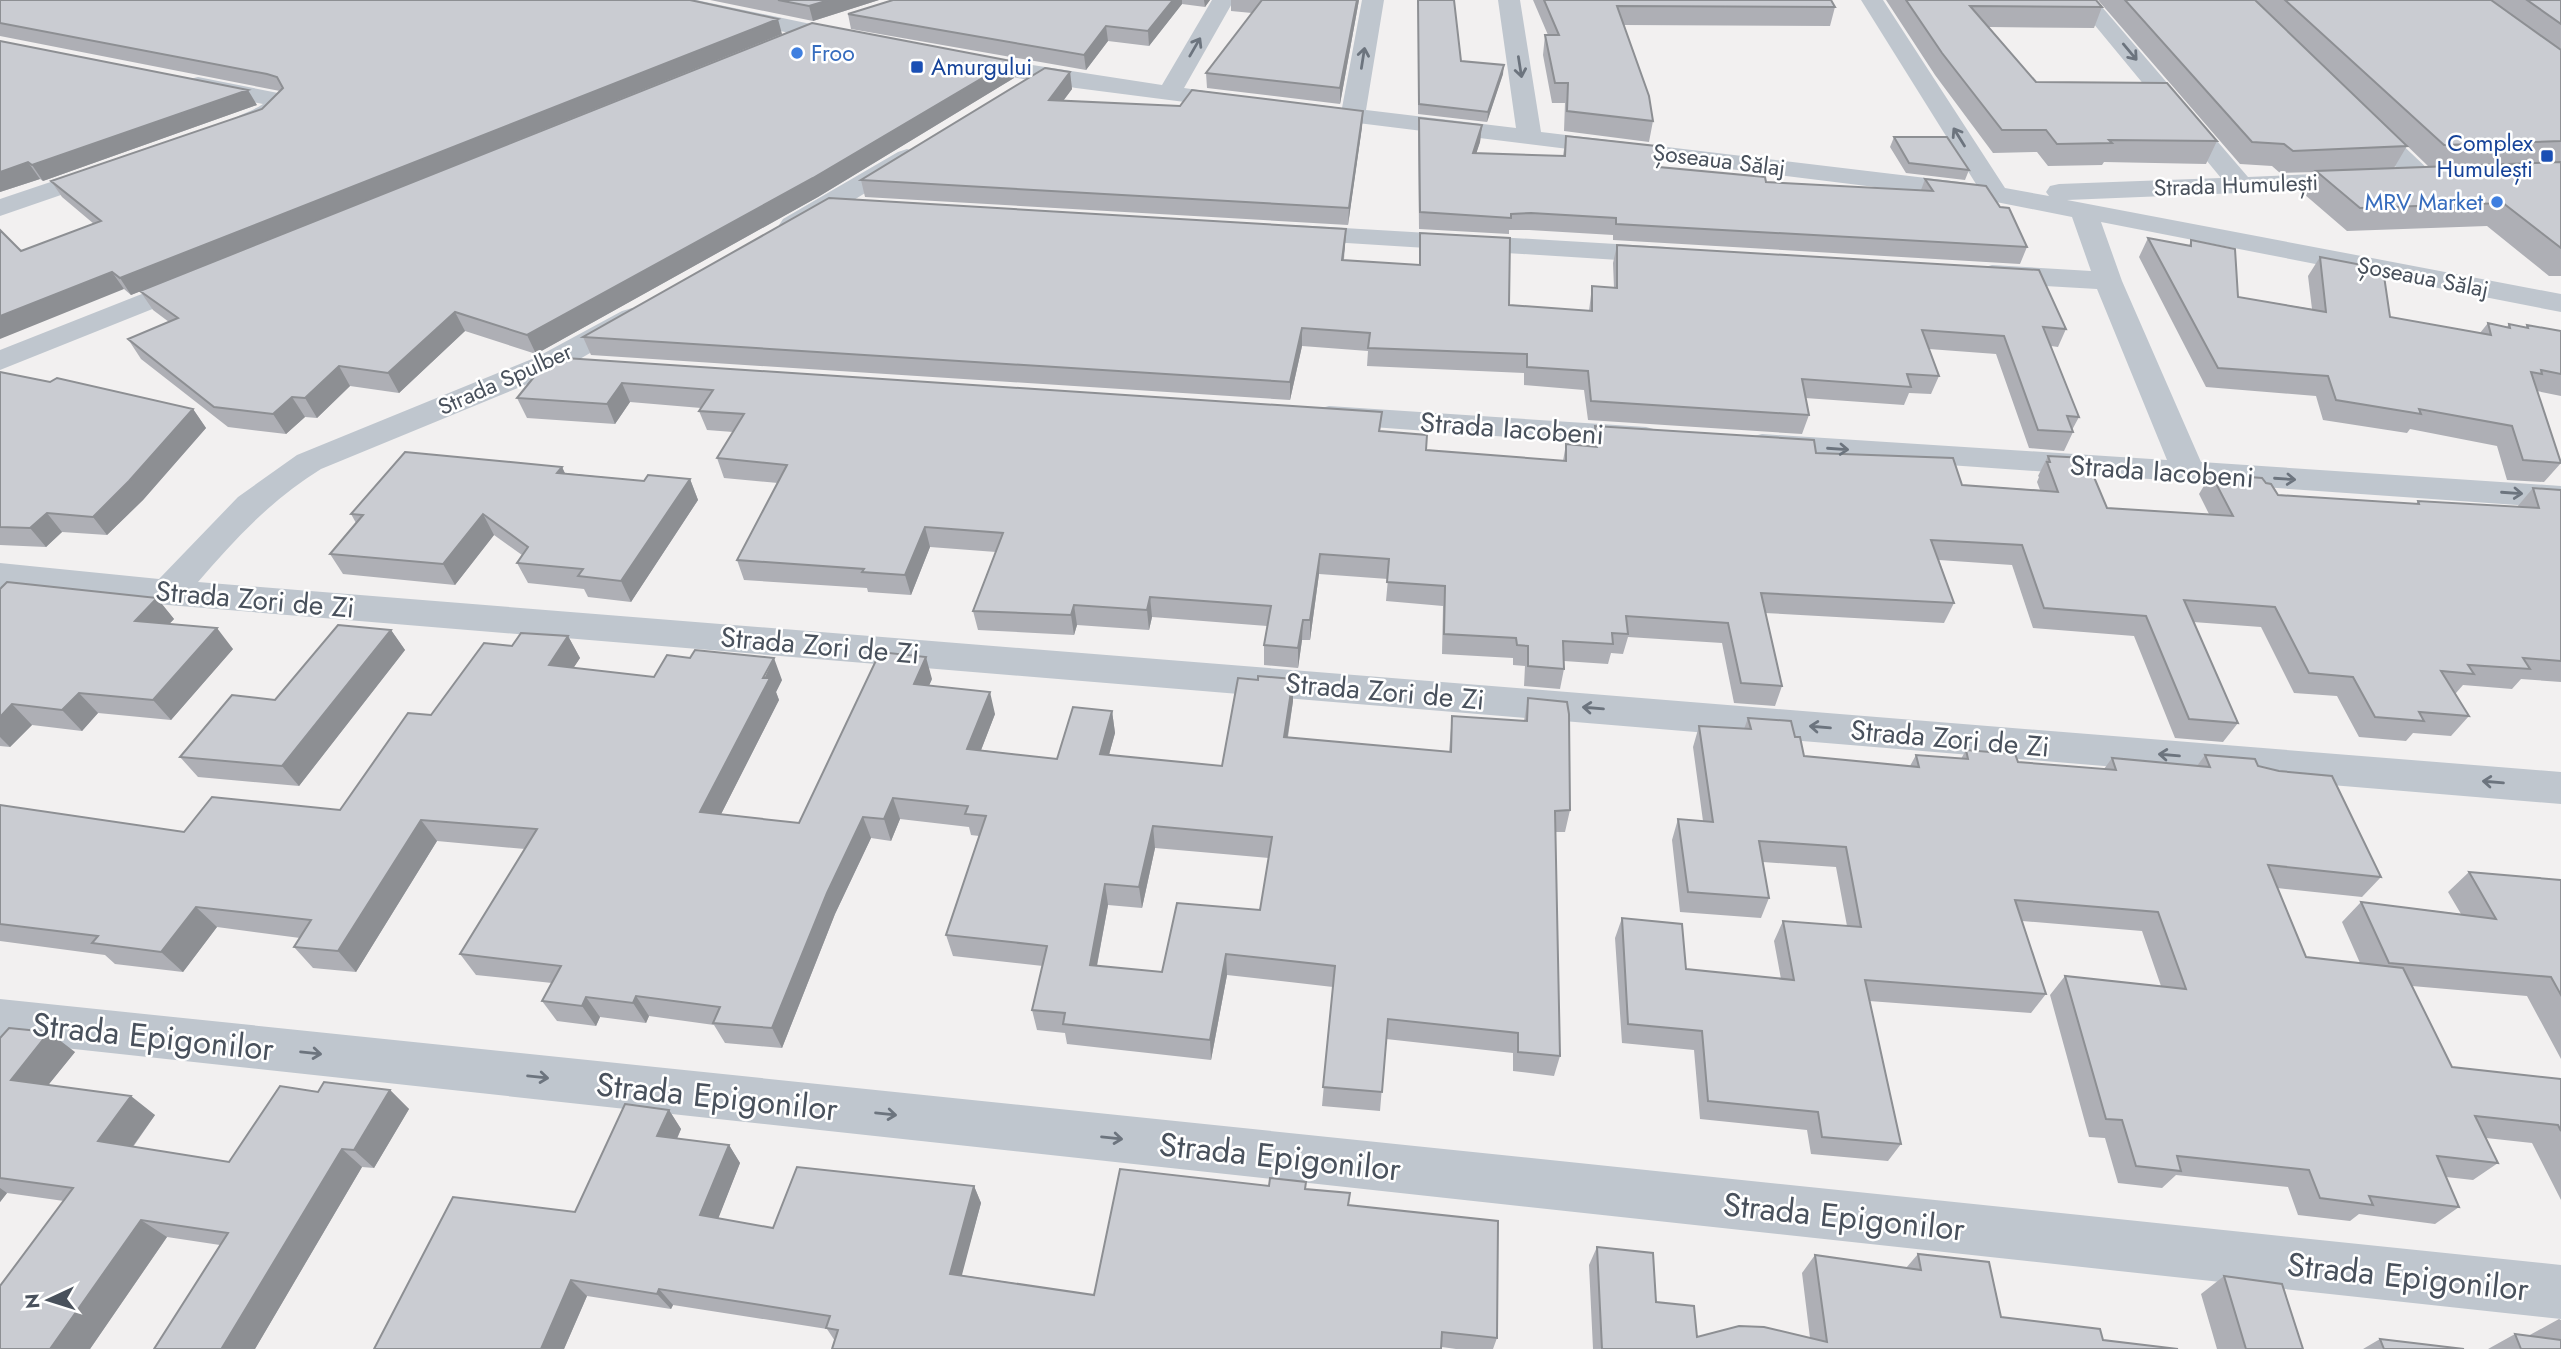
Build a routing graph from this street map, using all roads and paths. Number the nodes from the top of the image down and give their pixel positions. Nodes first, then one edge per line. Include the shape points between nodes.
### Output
1 (666, 0) edge
2 (1223, 0) edge
3 (1373, 0) edge
4 (1509, 0) edge
5 (1872, 0) edge
6 (2085, 0) edge
7 (783, 7) edge
8 (861, 16) edge
9 (762, 20) junction
10 (814, 31) junction
11 (868, 43) edge
12 (772, 48) edge
13 (936, 56) edge
14 (1041, 75) junction
15 (170, 79) edge
16 (1168, 93) junction
17 (1002, 99) edge
18 (2343, 101) edge
19 (1353, 116) junction
20 (222, 131) edge
21 (1531, 138) junction
22 (932, 141) edge
23 (131, 163) edge
24 (2450, 177) edge
25 (2422, 178) junction
26 (2241, 186) junction
27 (1996, 194) junction
28 (828, 205) junction
29 (0, 208) edge
30 (875, 208) edge
31 (2084, 212) junction
32 (1264, 231) edge
33 (769, 238) edge
34 (2282, 250) junction
35 (1694, 257) edge
36 (1972, 273) edge
37 (216, 274) edge
38 (2108, 281) junction
39 (2561, 303) edge
40 (653, 304) edge
41 (0, 361) edge
42 (548, 364) junction
43 (606, 368) edge
44 (1300, 414) edge
45 (1674, 439) edge
46 (1730, 442) edge
47 (2188, 472) junction
48 (2561, 496) edge
49 (0, 575) edge
50 (168, 592) junction
51 (2561, 788) edge
52 (0, 1020) edge
53 (2561, 1292) edge

1 - 9 street
16 -> 2 street
19 -> 3 street
4 -> 21 street
27 -> 5 street
6 -> 26 street
7 - 9 street
8 - 10 street
9 - 10 street
10 - 11 street
10 - 12 street
13 - 14 street, Șoseaua Sălaj
14 - 16 street, Șoseaua Sălaj
14 - 17 street
15 - 20 street via 275,99 277,106 272,111
16 - 19 street, Șoseaua Sălaj
18 - 25 street
19 - 21 street, Șoseaua Sălaj
21 - 27 street, Șoseaua Sălaj
22 - 28 street
23 - 29 street
24 - 25 street, Strada Humulești
25 - 26 street, Strada Humulești
26 - 27 street, Strada Humulești
26 - 34 street via 2210,201 2215,219 2243,237
27 - 31 street, Șoseaua Sălaj
28 - 30 street
28 - 33 street
31 - 34 street, Șoseaua Sălaj
31 - 38 street
32 - 35 street
34 - 39 street, Șoseaua Sălaj
36 - 38 street
37 - 41 street
38 - 47 street
40 - 42 street, Strada Spulber
42 - 43 street
42 - 50 street, Strada Spulber via 284,475 244,510
44 - 45 street, Strada Iacobeni
46 -> 47 street, Strada Iacobeni
47 -> 48 street, Strada Iacobeni
49 - 50 street, Strada Zori de Zi
51 -> 50 street, Strada Zori de Zi
52 -> 53 street, Strada Epigonilor

